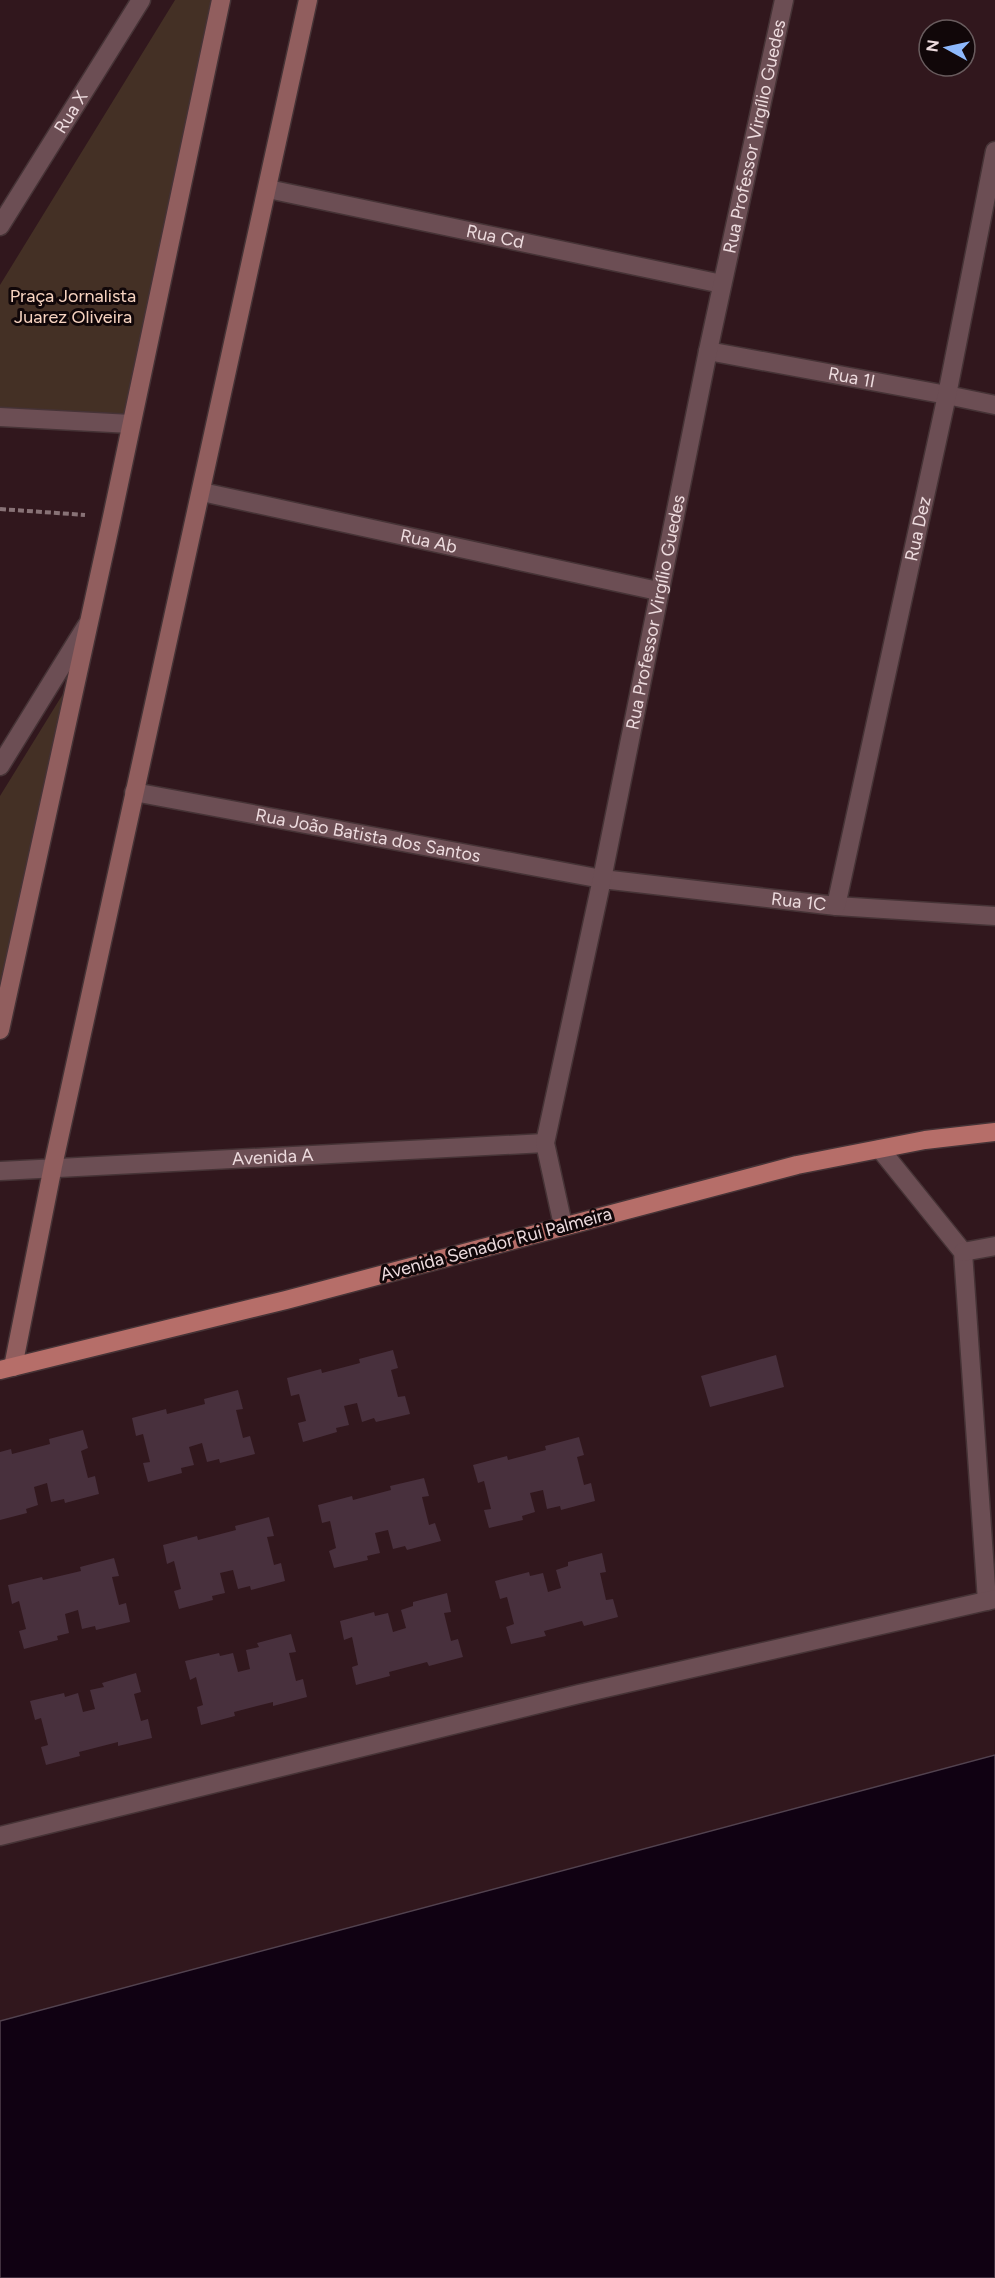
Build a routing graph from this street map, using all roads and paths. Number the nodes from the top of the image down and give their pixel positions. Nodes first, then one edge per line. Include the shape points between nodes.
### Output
1 (141, 0) edge
2 (221, 0) edge
3 (308, 0) edge
4 (784, 0) edge
5 (995, 151) edge
6 (268, 189) junction
7 (0, 226) edge
8 (722, 284) junction
9 (708, 351) junction
10 (946, 394) junction
11 (995, 405) edge
12 (0, 417) edge
13 (131, 424) junction
14 (202, 492) junction
15 (0, 509) edge
16 (112, 517) junction
17 (658, 591) junction
18 (90, 620) junction
19 (0, 766) edge
20 (134, 792) junction
21 (603, 879) junction
22 (836, 906) junction
23 (995, 916) edge
24 (0, 1030) edge
25 (995, 1132) edge
26 (545, 1143) junction
27 (880, 1149) junction
28 (53, 1166) junction
29 (0, 1171) edge
30 (563, 1225) junction
31 (995, 1246) edge
32 (963, 1252) junction
33 (6, 1369) edge
34 (991, 1600) edge
35 (0, 1836) edge

1 - 7 street, Rua X
2 - 13 street
3 - 6 street
4 - 8 street, Rua Professor Virgílio Guedes
5 - 10 street, Rua Dez
6 - 8 street, Rua Cd
6 - 14 street
8 - 9 street, Rua Professor Virgílio Guedes
9 - 10 street, Rua 1I
9 - 17 street, Rua Professor Virgílio Guedes
10 - 11 street, Rua 1I
10 - 22 street, Rua Dez
12 - 13 street
13 - 16 street
14 - 17 street, Rua Ab
14 - 20 street
15 - 16 path
16 - 18 street
17 - 21 street, Rua Professor Virgílio Guedes
18 - 19 street
18 - 24 street
20 - 21 street, Rua João Batista dos Santos
20 - 28 street
21 - 22 street, Rua 1C
21 - 26 street, Rua Professor Virgílio Guedes
22 - 23 street, Rua 1C
25 - 27 main road, Avenida Senador Rui Palmeira
26 - 28 street, Avenida A
26 - 30 street, Rua Professor Virgílio Guedes
27 - 30 main road, Avenida Senador Rui Palmeira via 797,1165
27 - 32 street
28 - 29 street, Avenida A
28 - 33 street
30 - 33 main road, Avenida Senador Rui Palmeira via 286,1300
31 - 32 street
32 - 34 street
34 - 35 street via 579,1694

